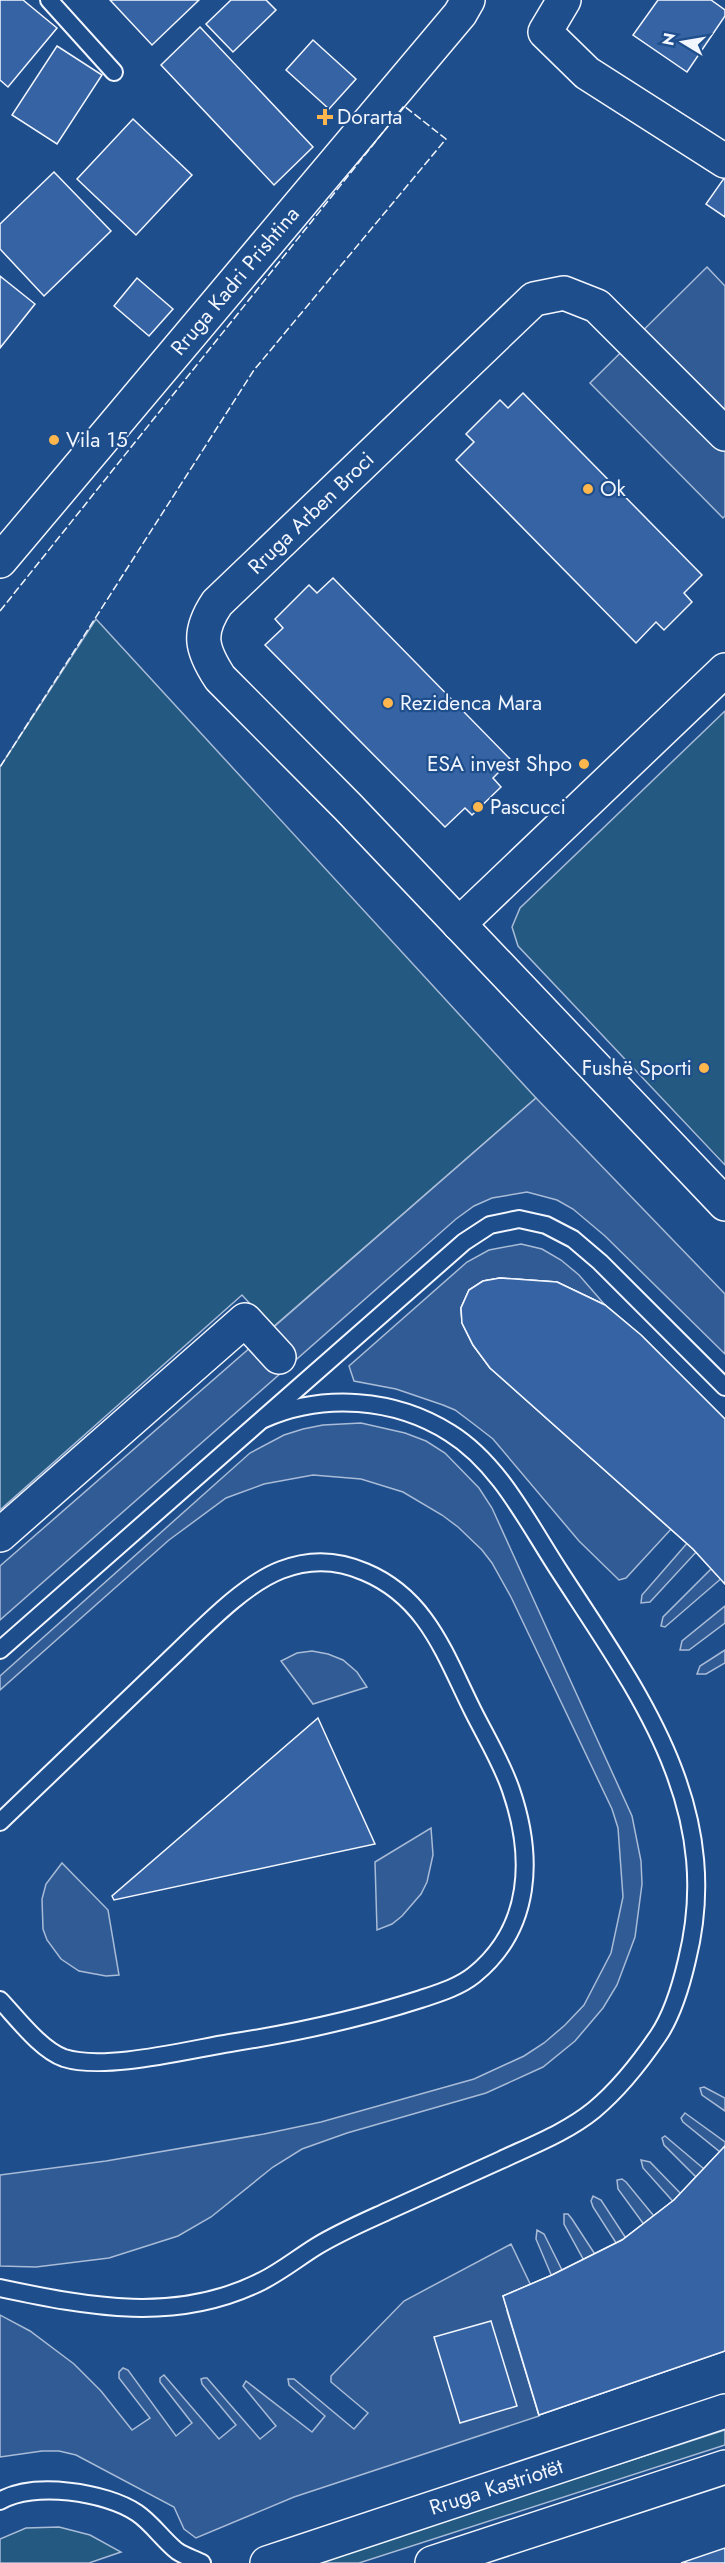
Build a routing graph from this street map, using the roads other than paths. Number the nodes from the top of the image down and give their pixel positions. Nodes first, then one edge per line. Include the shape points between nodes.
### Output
1 (49, 0) edge
2 (468, 0) edge
3 (564, 0) edge
4 (114, 72) dead end
5 (725, 161) edge
6 (725, 434) edge
7 (0, 561) edge
8 (725, 670) edge
9 (459, 924) junction
10 (725, 1204) edge
11 (279, 1357) dead end
12 (725, 1387) edge
13 (264, 1419) junction
14 (0, 1535) edge
15 (0, 1650) edge
16 (0, 1822) edge
17 (0, 2000) edge
18 (0, 2288) edge
19 (725, 2411) edge
20 (725, 2467) edge
21 (3, 2497) edge
22 (202, 2563) edge
23 (267, 2563) edge
24 (432, 2563) edge

1 - 4 lane
2 - 7 street, Rruga Kadri Prishtina
3 - 5 street via 545,32 587,73
6 - 9 street, Rruga Arben Broci via 597,306 564,293 534,298 218,603 206,620 203,639 207,658 220,678
8 - 9 street
9 - 10 street, Rruga Arben Broci
11 - 14 street via 245,1320
12 - 13 lane via 573,1239 546,1225 519,1219 490,1225 464,1242
13 - 15 lane
13 - 18 lane via 287,1408 315,1403 352,1402 386,1407 420,1416 454,1434 488,1465 627,1676 657,1726 678,1780 695,1844 698,1892 693,1938 681,1987 660,2033 594,2110 551,2137 320,2244 237,2293 167,2309 69,2302
16 - 17 lane via 206,1625 251,1587 281,1570 322,1561 351,1566 381,1578 410,1599 433,1631 510,1786 525,1861 523,1898 511,1932 492,1959 470,1978 398,2006 284,2034 96,2062 63,2058 37,2040
19 - 23 street, Rruga Kastriotët
20 - 24 street
21 - 22 lane via 52,2489 94,2495 137,2512 178,2552

